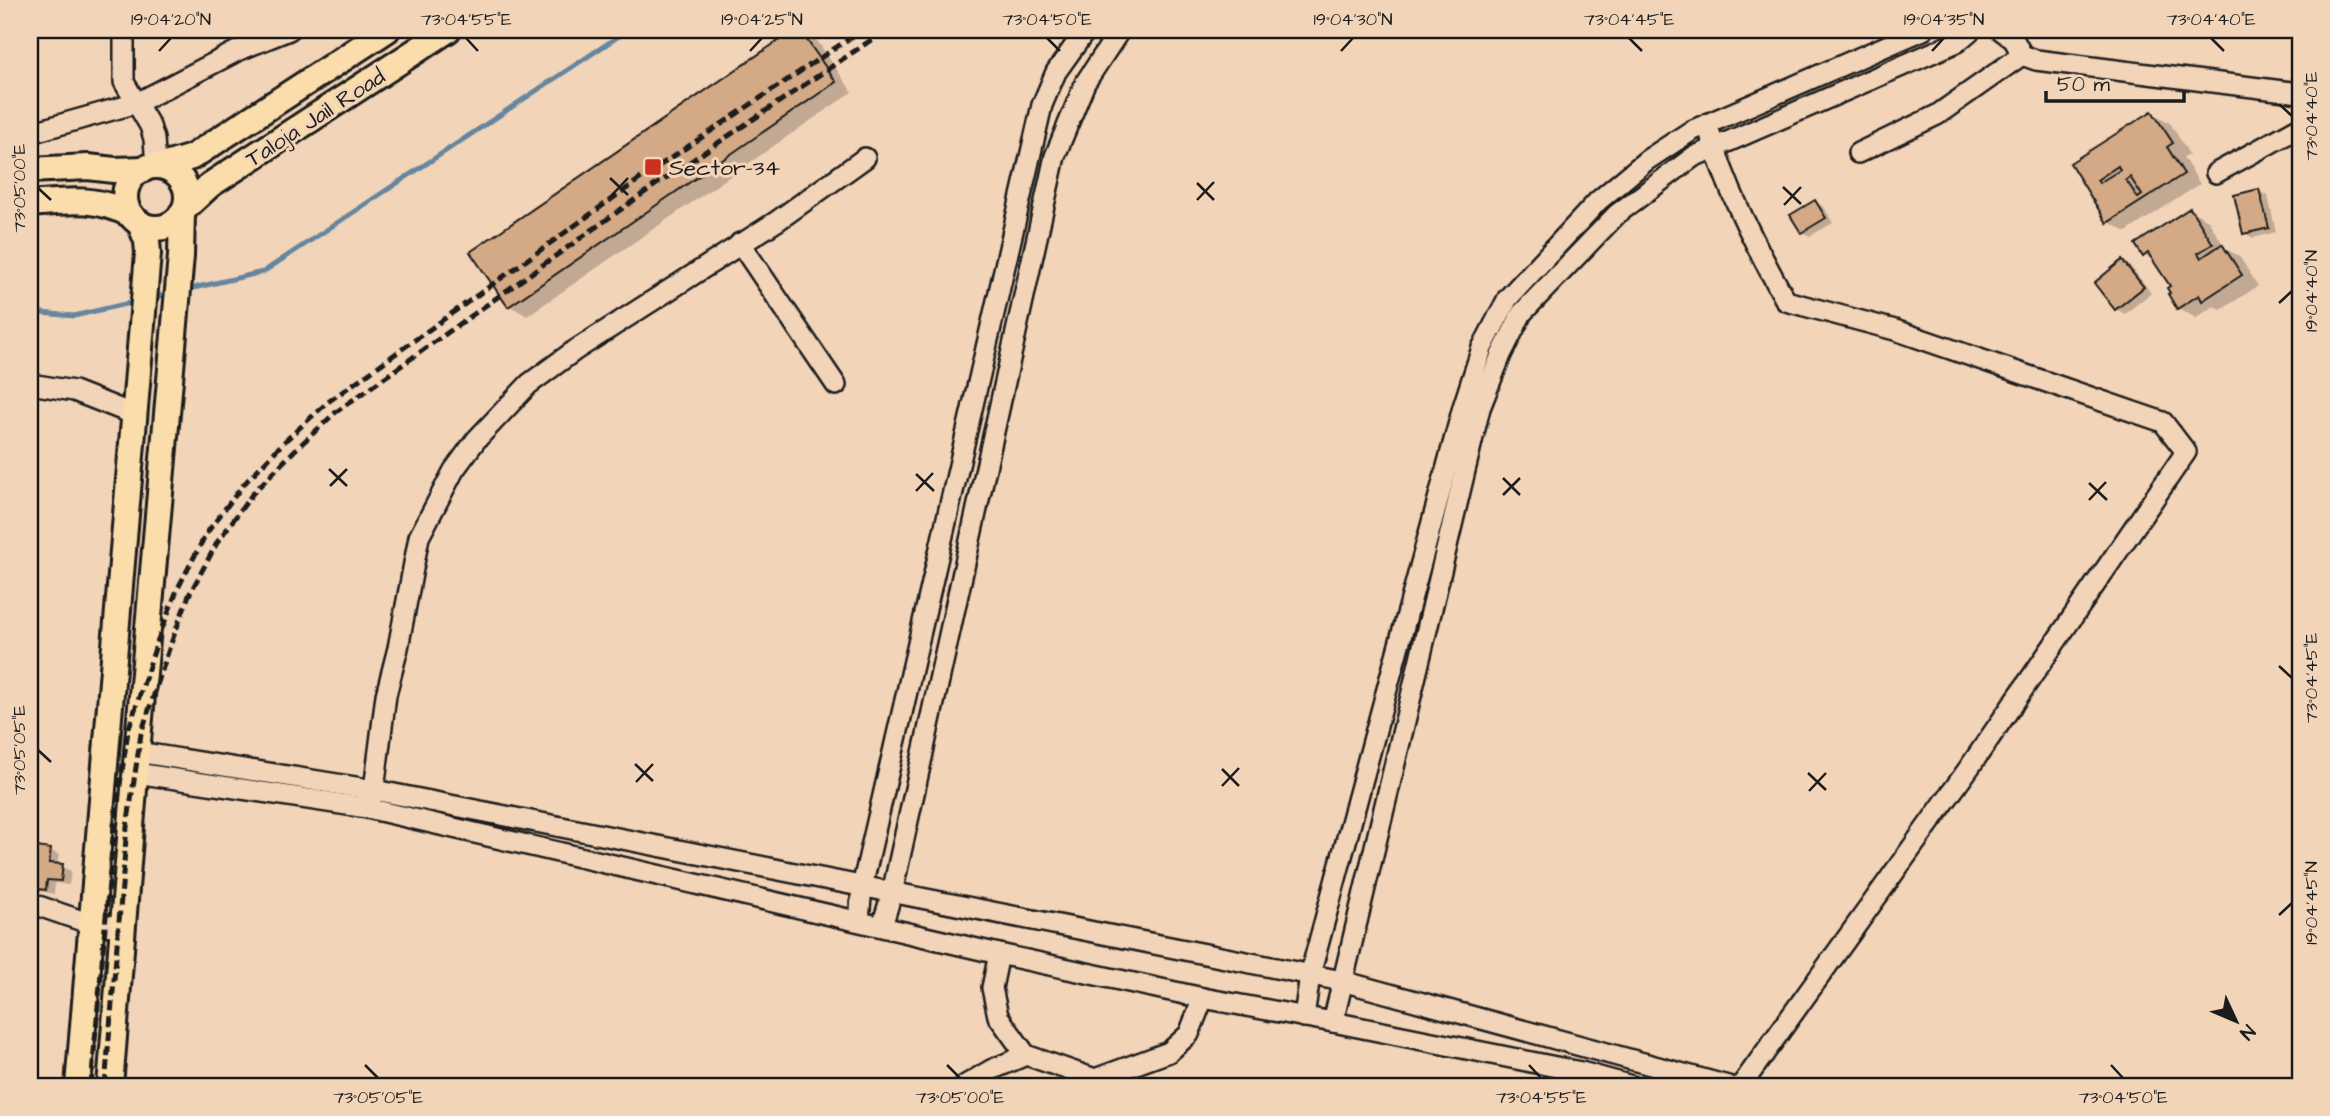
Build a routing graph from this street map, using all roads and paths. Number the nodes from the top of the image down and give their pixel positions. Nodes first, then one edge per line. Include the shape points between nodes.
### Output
1 (124, 30) edge
2 (289, 30) edge
3 (387, 30) edge
4 (448, 30) edge
5 (1086, 30) edge
6 (1121, 30) edge
7 (1923, 30) edge
8 (1971, 30) edge
9 (2001, 30) edge
10 (2022, 55) junction
11 (2300, 93) edge
12 (136, 103) junction
13 (1707, 124) junction
14 (2300, 127) edge
15 (30, 133) edge
16 (1714, 148) junction
17 (1858, 153) dead end
18 (866, 158) dead end
19 (154, 167) junction
20 (30, 170) edge
21 (2216, 173) dead end
22 (30, 204) edge
23 (184, 211) junction
24 (136, 219) junction
25 (740, 243) junction
26 (30, 384) edge
27 (835, 386) dead end
28 (135, 415) junction
29 (136, 762) junction
30 (371, 799) junction
31 (862, 887) junction
32 (892, 893) junction
33 (34, 910) edge
34 (859, 920) junction
35 (91, 925) junction
36 (882, 926) junction
37 (124, 927) junction
38 (999, 954) junction
39 (1310, 975) junction
40 (1342, 981) junction
41 (1203, 998) junction
42 (1304, 1017) junction
43 (1332, 1022) junction
44 (1026, 1055) junction
45 (1579, 1079) edge
46 (1101, 1083) edge
47 (78, 1086) edge
48 (110, 1086) edge
49 (964, 1086) edge
50 (1632, 1086) edge
51 (1728, 1086) edge
52 (1741, 1086) edge

1 - 12 street via 124,82
2 - 12 street
3 - 19 main road, Taloja Jail Road via 192,157
4 - 23 main road, Taloja Jail Road via 210,185
5 - 31 street via 1056,72 1042,105
6 - 32 street via 1085,83 1055,156
7 - 13 street
8 - 16 street via 1957,42
9 - 10 street via 2014,40
10 - 11 street
10 - 17 street via 1937,115
12 - 15 street
12 - 19 street via 154,139
13 - 16 street
13 - 39 street via 1647,160 1598,201 1508,298 1482,348
14 - 21 street
16 - 40 street via 1693,157 1617,214 1522,313 1501,355 1480,408 1463,474
16 - 52 street via 1758,250 1786,301 1895,330 2163,422 2186,452 1969,768
18 - 25 street
19 - 20 main road, Taloja Jail Road
19 - 23 main road via 173,171 184,184
19 - 24 main road via 134,176 128,186 126,204
22 - 24 main road via 104,202
23 - 24 main road via 163,227
23 - 29 main road
24 - 28 main road via 149,253
25 - 27 street
25 - 30 street via 529,384 454,470 419,537 386,695
26 - 28 street via 74,391
28 - 35 main road
29 - 30 street
29 - 37 main road
30 - 31 street
30 - 34 street
31 - 32 street
31 - 34 street
32 - 36 street
32 - 39 street
33 - 35 street
34 - 36 street
35 - 37 street
35 - 47 main road
36 - 38 street
37 - 48 main road
38 - 41 street
38 - 44 street via 992,988 998,1016
39 - 40 street
39 - 42 street
40 - 43 street
40 - 51 street
41 - 42 street
41 - 46 street via 1189,1034 1169,1052
42 - 43 street
43 - 45 street
44 - 46 street
44 - 49 street
45 - 50 street

